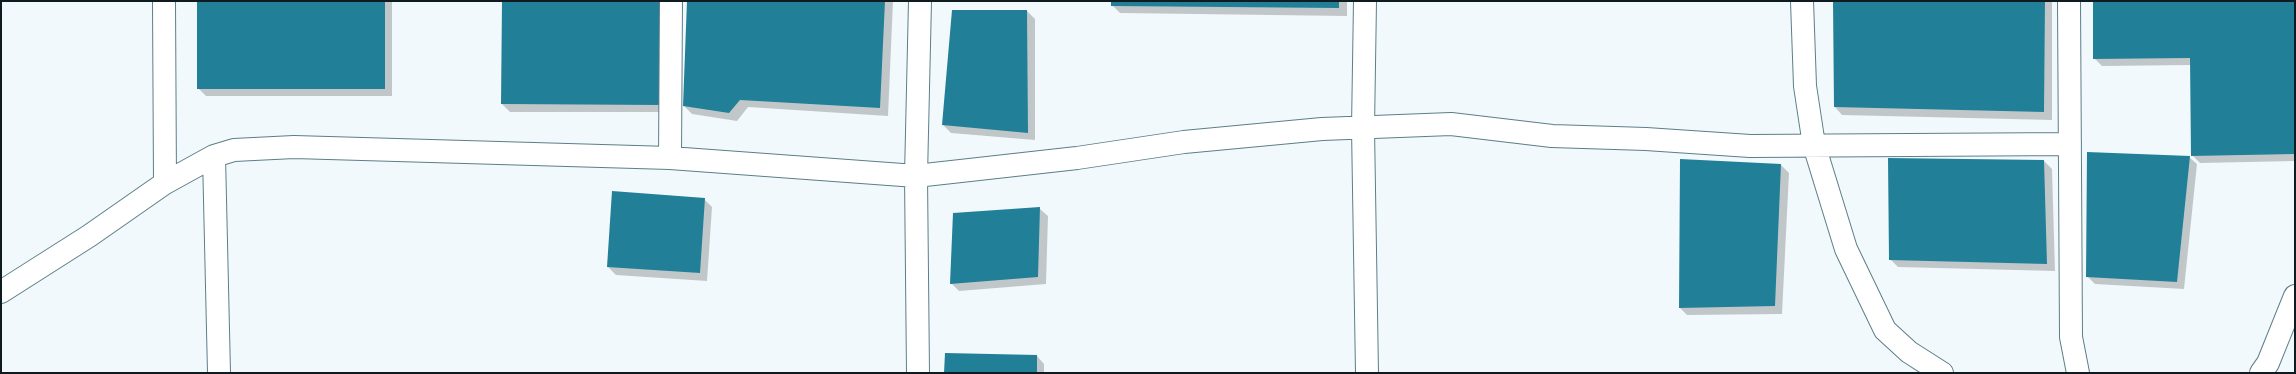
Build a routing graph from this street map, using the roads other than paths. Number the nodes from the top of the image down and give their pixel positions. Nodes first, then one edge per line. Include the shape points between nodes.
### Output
1 (164, 1) edge
2 (671, 1) edge
3 (920, 1) edge
4 (1365, 1) edge
5 (1802, 1) edge
6 (2069, 1) edge
7 (1363, 128) junction
8 (2070, 144) junction
9 (1814, 145) junction
10 (214, 156) junction
11 (670, 158) junction
12 (916, 176) junction
13 (165, 183) junction
14 (1, 292) edge
15 (2295, 296) edge
16 (219, 373) edge
17 (918, 373) edge
18 (1366, 373) edge
19 (1942, 373) edge
20 (2078, 373) edge
21 (2261, 373) edge

1 - 13 street
2 - 11 street
3 - 12 street
4 - 7 street
5 - 9 street via 1805,86
6 - 8 street
7 - 9 street via 1451,124 1552,136 1750,146
7 - 12 street via 1322,129 1184,142 1077,158
7 - 18 street
8 - 9 street
8 - 20 street via 2071,337
9 - 19 street via 1846,249 1885,330 1910,352
10 - 11 street via 234,150 294,147
10 - 13 street
10 - 16 street
11 - 12 street
12 - 17 street
13 - 14 street via 89,236
15 - 21 street via 2268,363

